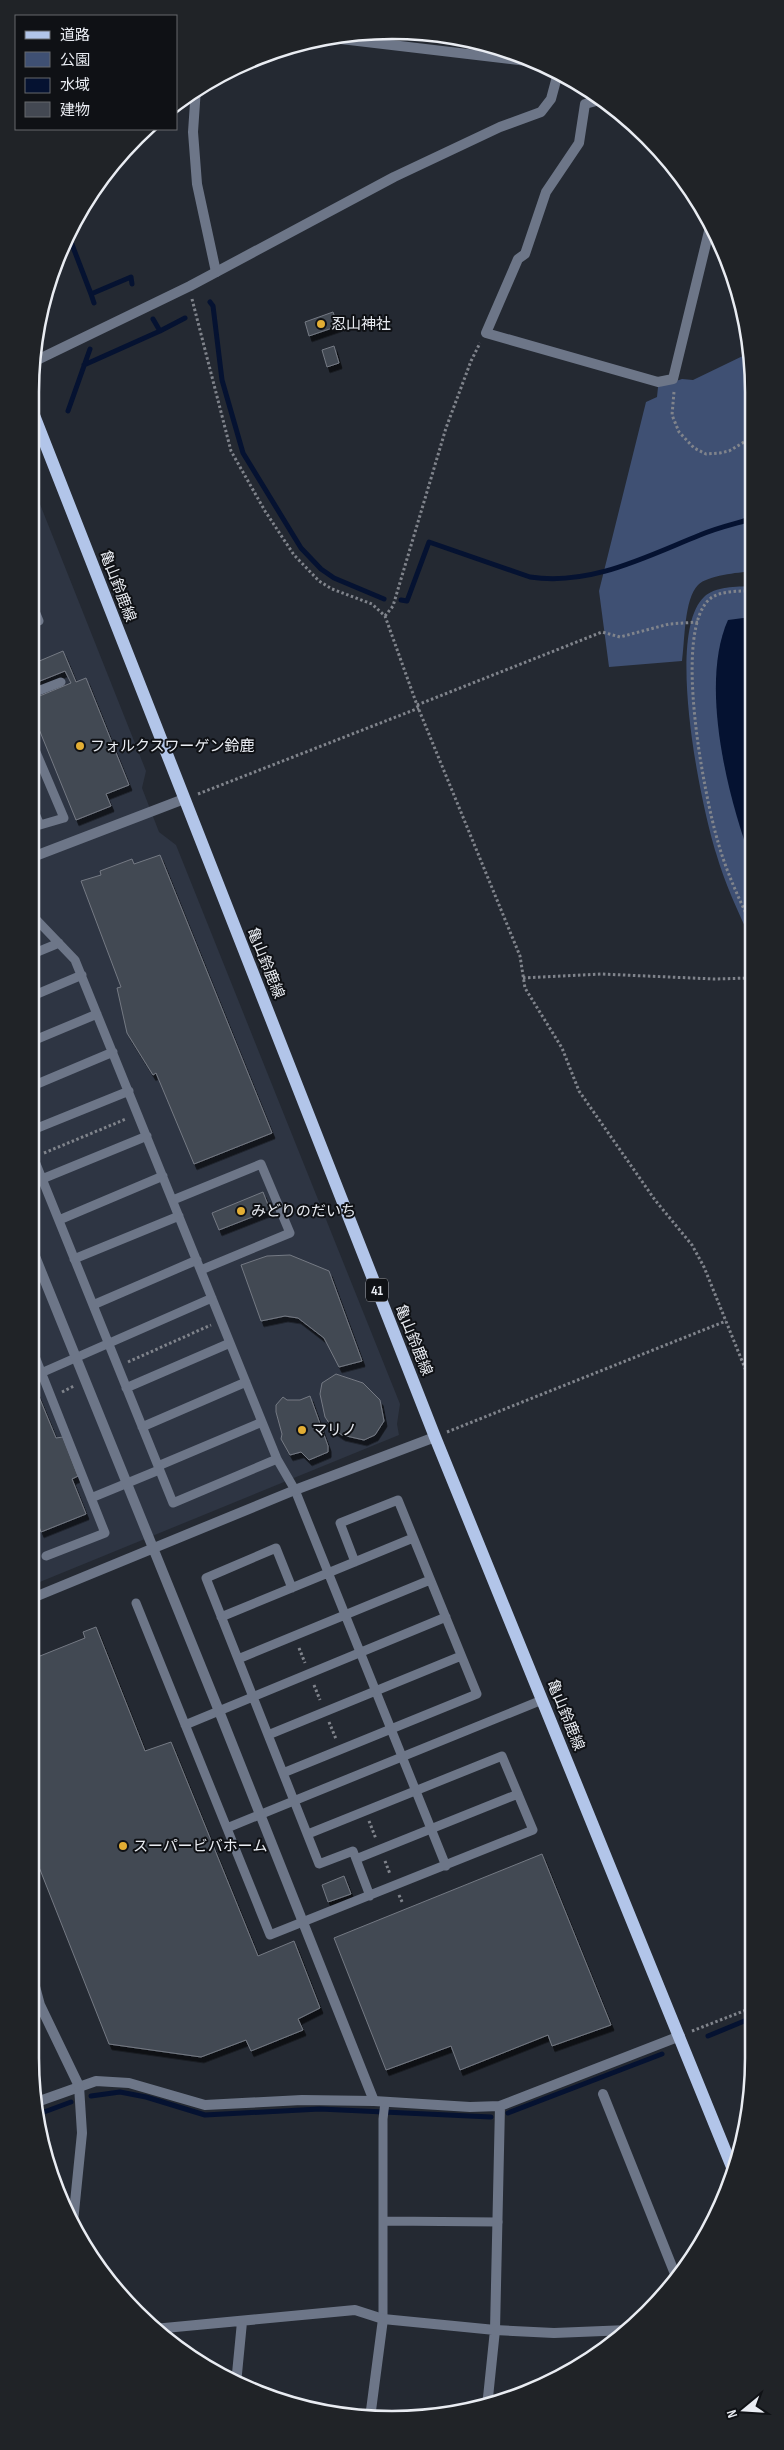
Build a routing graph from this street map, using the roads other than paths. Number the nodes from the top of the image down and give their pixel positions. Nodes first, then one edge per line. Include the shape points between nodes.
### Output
1 (358, 41) edge
2 (511, 59) edge
3 (556, 79) edge
4 (195, 99) edge
5 (593, 102) edge
6 (708, 233) edge
7 (216, 272) junction
8 (41, 358) edge
9 (39, 428) edge
10 (61, 682) dead end
11 (39, 691) edge
12 (39, 759) edge
13 (184, 799) junction
14 (39, 823) edge
15 (39, 855) edge
16 (39, 922) edge
17 (59, 943) junction
18 (39, 951) edge
19 (82, 976) junction
20 (39, 993) edge
21 (97, 1014) junction
22 (39, 1038) edge
23 (113, 1052) junction
24 (39, 1083) edge
25 (128, 1091) junction
26 (39, 1128) edge
27 (146, 1136) junction
28 (39, 1171) edge
29 (163, 1176) junction
30 (42, 1179) junction
31 (173, 1200) junction
32 (179, 1216) junction
33 (59, 1220) junction
34 (74, 1259) junction
35 (197, 1260) junction
36 (39, 1266) edge
37 (201, 1270) junction
38 (212, 1298) junction
39 (93, 1304) junction
40 (230, 1343) junction
41 (108, 1344) junction
42 (76, 1358) junction
43 (39, 1366) edge
44 (42, 1373) junction
45 (246, 1382) junction
46 (126, 1388) junction
47 (262, 1422) junction
48 (142, 1426) junction
49 (435, 1437) junction
50 (277, 1459) junction
51 (159, 1468) junction
52 (126, 1483) junction
53 (295, 1490) junction
54 (91, 1498) junction
55 (414, 1538) junction
56 (152, 1549) junction
57 (46, 1556) dead end
58 (355, 1562) junction
59 (328, 1573) junction
60 (430, 1580) junction
61 (292, 1588) junction
62 (39, 1595) edge
63 (136, 1603) dead end
64 (345, 1615) junction
65 (221, 1616) junction
66 (446, 1617) junction
67 (360, 1652) junction
68 (461, 1656) junction
69 (238, 1658) junction
70 (376, 1691) junction
71 (253, 1696) junction
72 (542, 1700) junction
73 (219, 1711) junction
74 (185, 1725) junction
75 (391, 1729) junction
76 (268, 1735) junction
77 (402, 1756) junction
78 (283, 1772) junction
79 (416, 1791) junction
80 (518, 1794) junction
81 (294, 1800) junction
82 (259, 1814) junction
83 (227, 1828) junction
84 (431, 1829) junction
85 (308, 1834) junction
86 (356, 1859) junction
87 (446, 1866) junction
88 (370, 1896) junction
89 (303, 1923) junction
90 (39, 2001) edge
91 (680, 2036) junction
92 (79, 2086) junction
93 (603, 2094) dead end
94 (42, 2100) edge
95 (374, 2101) junction
96 (385, 2102) junction
97 (500, 2106) junction
98 (730, 2161) edge
99 (74, 2212) edge
100 (385, 2221) junction
101 (498, 2222) junction
102 (674, 2271) edge
103 (383, 2319) junction
104 (242, 2322) junction
105 (164, 2328) edge
106 (495, 2330) junction
107 (617, 2330) edge
108 (237, 2375) edge
109 (488, 2398) edge
110 (371, 2410) edge

1 - 2 street
3 - 7 street via 551,99 541,112 500,127 394,177
4 - 7 street via 193,132 197,184
5 - 6 street via 585,104 579,143 546,192 525,254 518,259 486,333 658,382 673,379
7 - 8 street
9 - 13 main road, 亀山鈴鹿線 / 41
10 - 11 lane
12 - 14 lane via 64,818
13 - 15 street
13 - 49 main road, 亀山鈴鹿線 / 41
16 - 17 lane
17 - 18 lane
17 - 19 lane via 76,960
19 - 20 lane
19 - 21 lane
21 - 22 lane
21 - 23 lane
23 - 24 lane
23 - 25 lane
25 - 26 lane
25 - 27 lane
27 - 29 lane
27 - 30 lane
28 - 30 lane
29 - 31 lane
29 - 33 lane
30 - 33 lane
31 - 32 lane
31 - 37 lane via 261,1164 290,1233
32 - 34 lane
32 - 35 lane
33 - 34 lane
34 - 39 lane
35 - 37 lane
35 - 39 lane
36 - 42 street
37 - 38 lane
38 - 40 lane
38 - 41 lane
39 - 41 lane
40 - 45 lane
40 - 46 lane
41 - 42 lane
41 - 46 lane
42 - 44 lane
42 - 52 street
43 - 44 lane
44 - 54 lane
45 - 47 lane
45 - 48 lane
46 - 48 lane
47 - 50 lane
47 - 51 lane
48 - 51 lane
49 - 53 street
49 - 72 main road, 亀山鈴鹿線 / 41
50 - 51 lane via 173,1503
50 - 53 lane
51 - 52 lane
52 - 54 lane
52 - 56 street
53 - 56 street
53 - 59 lane
54 - 57 lane via 105,1533
55 - 58 lane
55 - 58 lane via 398,1500 340,1523
55 - 60 lane
56 - 62 street
56 - 73 street
58 - 59 lane
59 - 61 lane
59 - 64 lane
60 - 64 lane
60 - 66 lane
61 - 65 lane
61 - 65 lane via 276,1548 206,1578
63 - 74 lane
64 - 67 lane
64 - 69 lane
65 - 69 lane
66 - 67 lane
66 - 68 lane
67 - 70 lane
67 - 71 lane
68 - 70 lane
68 - 75 lane via 477,1694
69 - 71 lane
70 - 75 lane
70 - 76 lane
71 - 73 lane
71 - 76 lane
72 - 77 lane
72 - 91 main road, 亀山鈴鹿線 / 41
73 - 74 lane
73 - 82 street
74 - 83 lane
75 - 77 lane
75 - 78 lane
76 - 78 lane
77 - 79 lane
77 - 81 lane
78 - 81 lane
79 - 80 lane via 502,1756
79 - 84 lane
79 - 85 lane
80 - 84 lane
80 - 87 lane via 533,1830
81 - 82 lane
81 - 85 lane
82 - 83 lane
82 - 89 street
83 - 89 lane via 270,1935
84 - 86 lane
84 - 87 lane
85 - 86 lane via 319,1864 353,1851
86 - 88 lane
87 - 88 lane
88 - 89 lane
89 - 95 street
90 - 92 street
91 - 97 street
91 - 98 main road, 亀山鈴鹿線 / 41
92 - 94 street
92 - 95 street via 96,2081 129,2083 205,2105 302,2100
92 - 99 street via 82,2133
93 - 102 street
95 - 96 street
96 - 97 street
96 - 100 lane
97 - 101 street
100 - 101 lane
100 - 103 lane
101 - 106 street
103 - 104 street via 355,2310
103 - 106 street
103 - 110 street
104 - 105 street
104 - 108 street
106 - 107 street via 554,2333
106 - 109 street

